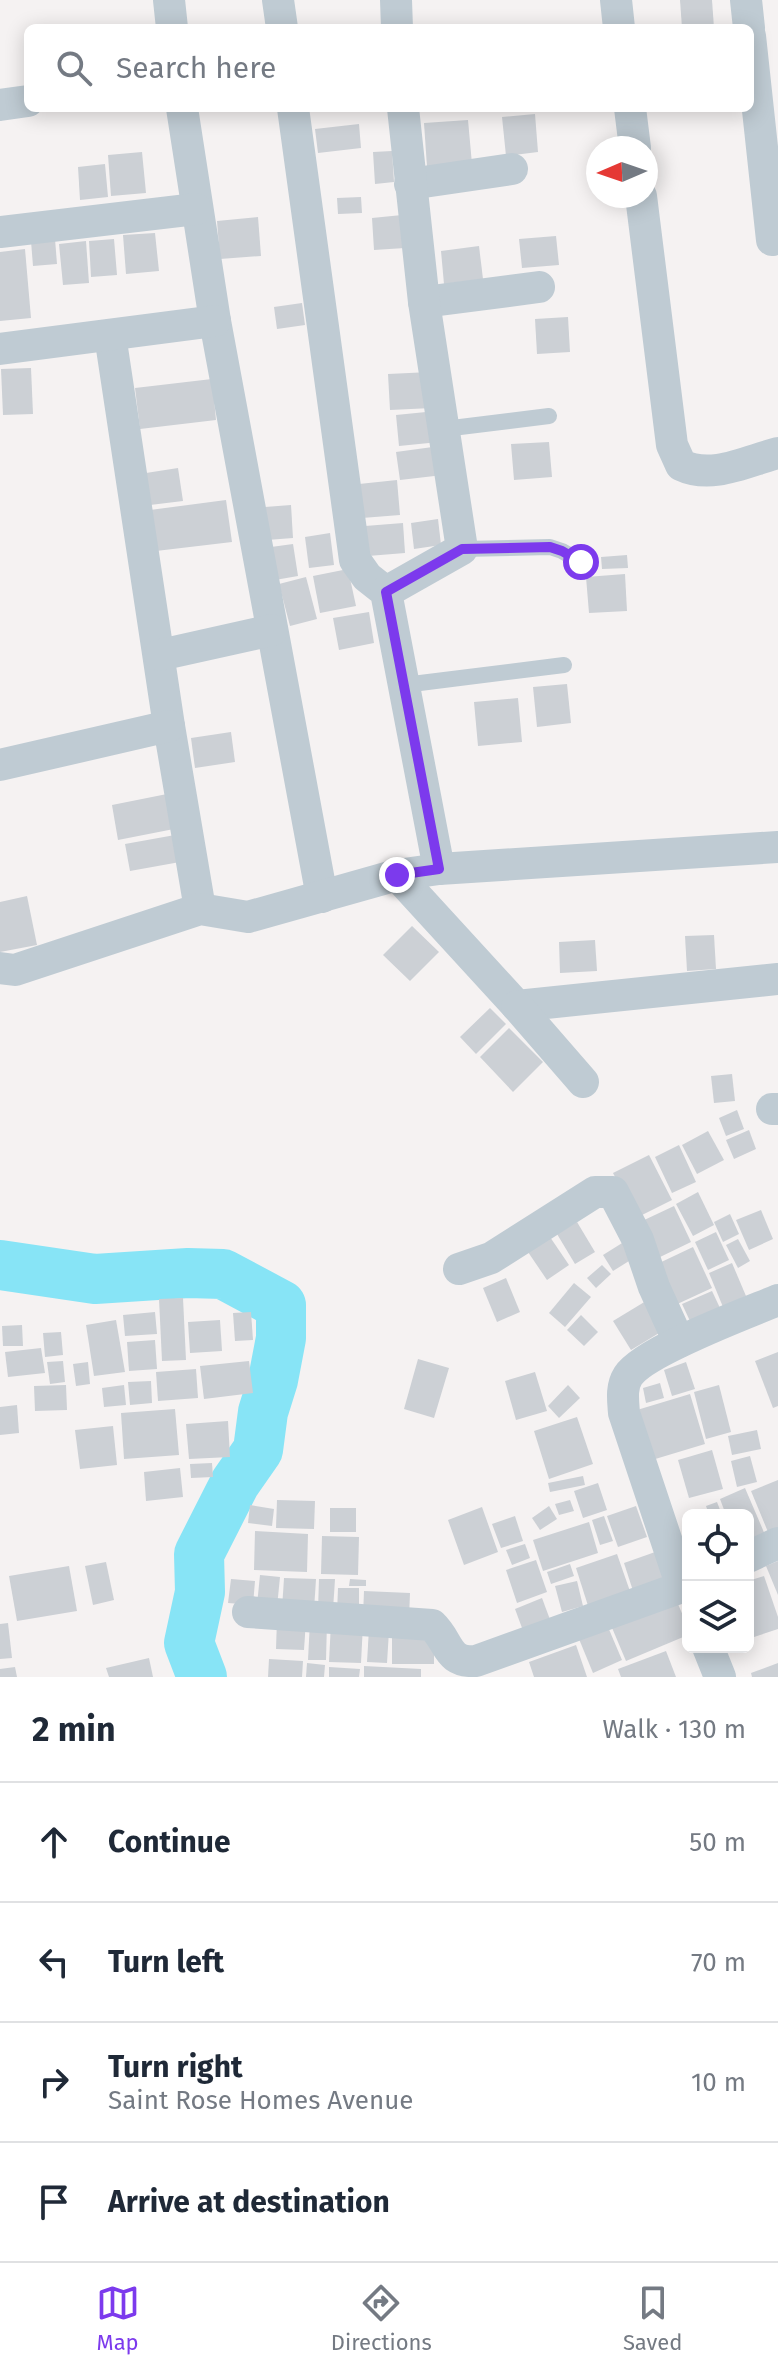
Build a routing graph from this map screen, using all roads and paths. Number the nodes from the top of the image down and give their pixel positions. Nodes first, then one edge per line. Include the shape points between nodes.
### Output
1 (169, 0) edge
2 (278, 0) edge
3 (396, 0) edge
4 (616, 0) edge
5 (746, 0) edge
6 (172, 24) edge
7 (281, 24) edge
8 (397, 24) edge
9 (619, 24) edge
10 (749, 24) edge
11 (754, 73) edge
12 (24, 102) edge
13 (0, 105) edge
14 (183, 112) edge
15 (294, 112) edge
16 (403, 112) edge
17 (630, 112) edge
18 (634, 136) edge
19 (512, 169) dead end
20 (410, 184) junction
21 (642, 208) edge
22 (196, 209) junction
23 (0, 232) edge
24 (772, 240) dead end
25 (539, 287) dead end
26 (424, 302) junction
27 (215, 321) junction
28 (110, 335) junction
29 (0, 349) edge
30 (549, 416) dead end
31 (444, 429) junction
32 (778, 453) edge
33 (462, 549) junction
34 (581, 562) dead end
35 (386, 592) junction
36 (272, 630) junction
37 (160, 655) junction
38 (564, 665) dead end
39 (404, 685) junction
40 (169, 726) junction
41 (0, 765) edge
42 (778, 847) edge
43 (439, 869) junction
44 (397, 875) junction
45 (322, 897) junction
46 (200, 909) junction
47 (0, 968) edge
48 (778, 979) edge
49 (517, 1006) junction
50 (583, 1082) dead end
51 (459, 1269) dead end
52 (778, 1300) edge
53 (679, 1342) junction
54 (778, 1543) edge
55 (754, 1554) edge
56 (683, 1581) edge
57 (682, 1592) edge
58 (248, 1612) dead end
59 (710, 1653) edge
60 (720, 1677) edge

1 - 6 street
2 - 7 street
3 - 8 street
4 - 9 street
5 - 10 street
11 - 24 street
12 - 13 street
14 - 22 street
15 - 35 street via 355,560
16 - 20 street
17 - 18 street
19 - 20 street
20 - 26 street
21 - 32 street via 672,445 681,465 711,472
22 - 23 street
22 - 27 street
25 - 26 street
26 - 31 street
27 - 28 street
27 - 36 street
28 - 29 street
28 - 37 street
30 - 31 lane
31 - 33 street
33 - 34 lane via 550,547
33 - 35 street
35 - 39 street
36 - 37 street
36 - 45 street
37 - 40 street
38 - 39 lane
39 - 43 street
40 - 41 street
40 - 46 street
42 - 43 street
43 - 44 street
44 - 45 street
44 - 49 street
45 - 46 street via 248,917
46 - 47 street via 15,970
48 - 49 street
49 - 50 street
51 - 53 street via 491,1258 595,1192 613,1192
52 - 53 street
53 - 56 street via 629,1374 622,1399
54 - 55 street
57 - 58 street via 465,1662 456,1659 432,1625
59 - 60 street

